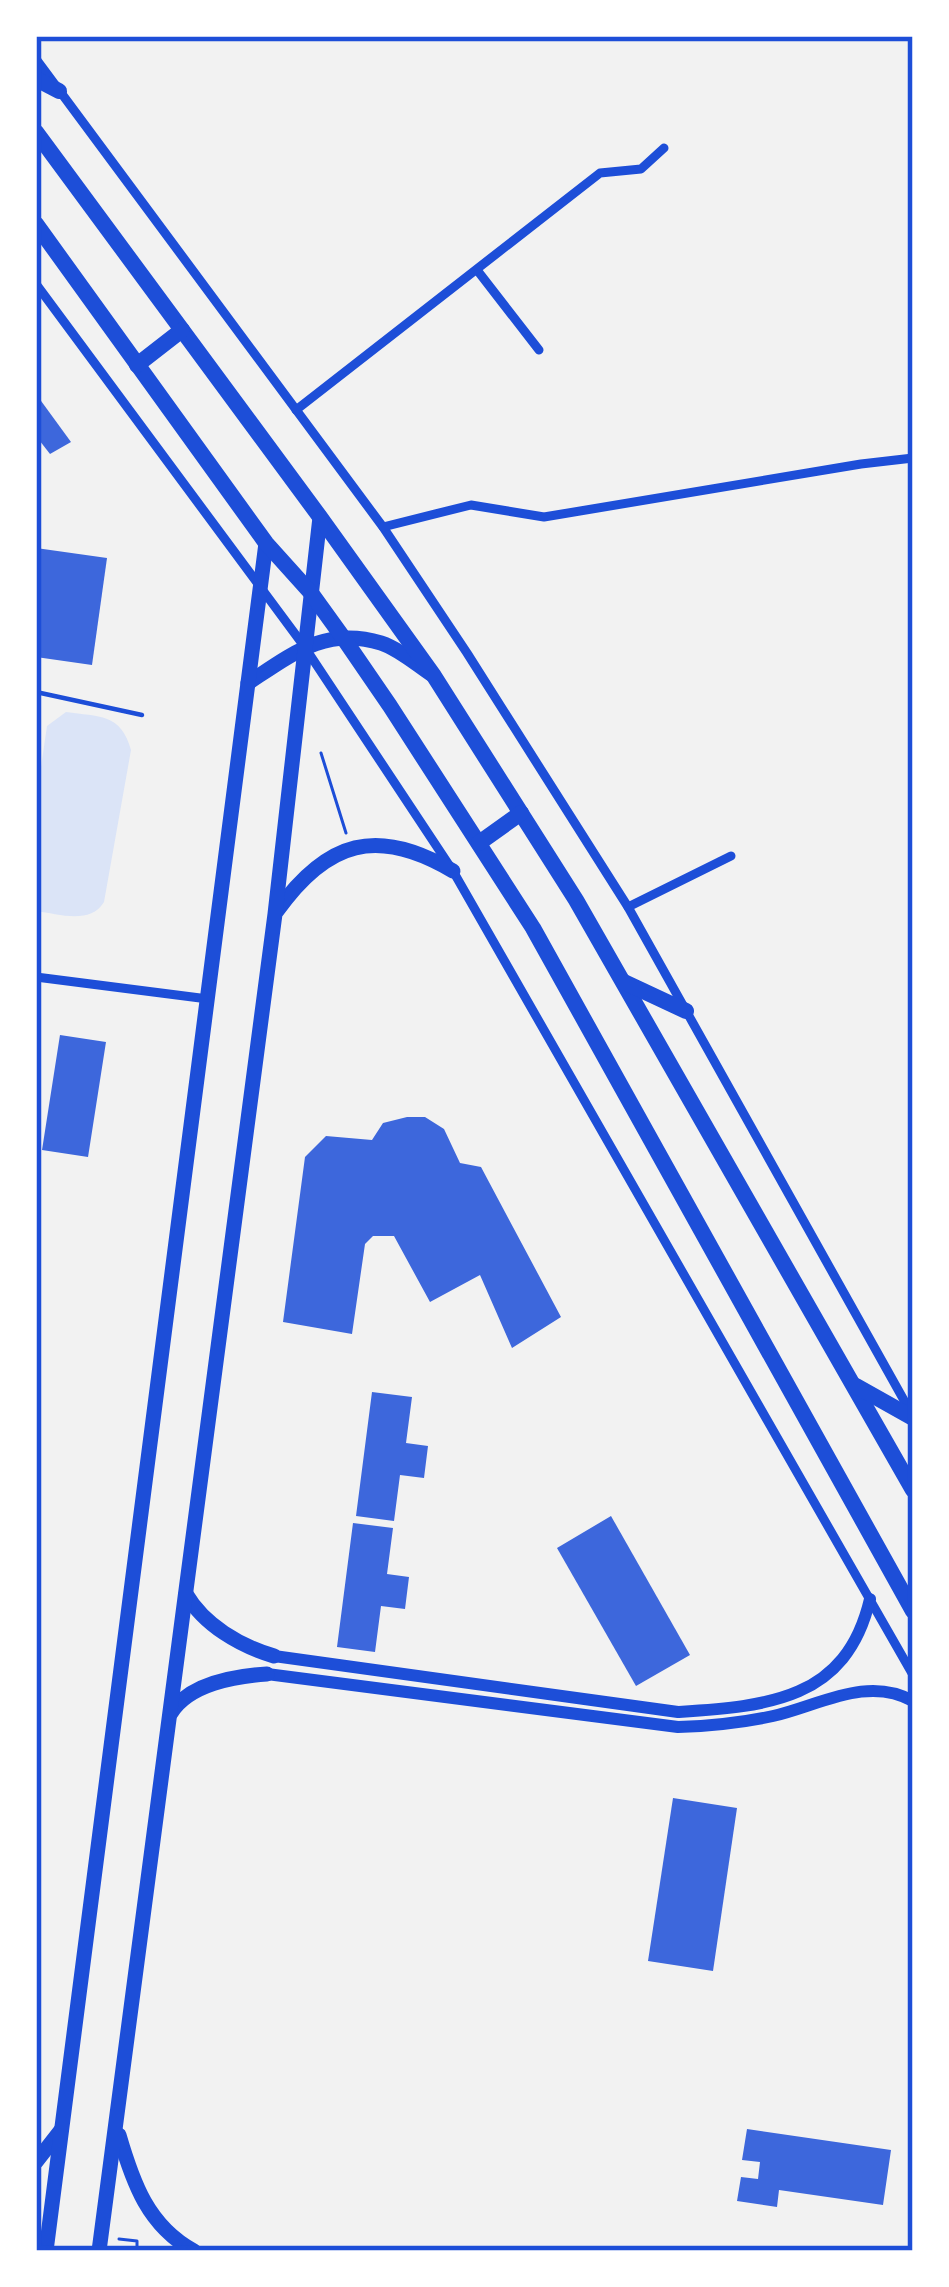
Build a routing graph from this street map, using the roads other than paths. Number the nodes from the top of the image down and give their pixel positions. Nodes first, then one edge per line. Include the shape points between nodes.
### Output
1 (36, 59) edge
2 (36, 79) edge
3 (59, 91) junction
4 (36, 132) edge
5 (664, 148) dead end
6 (36, 224) edge
7 (477, 270) junction
8 (36, 284) edge
9 (182, 330) junction
10 (539, 350) dead end
11 (137, 365) junction
12 (296, 410) junction
13 (913, 458) edge
14 (320, 517) junction
15 (382, 527) junction
16 (266, 543) junction
17 (260, 589) junction
18 (310, 593) junction
19 (341, 636) junction
20 (304, 646) junction
21 (434, 676) junction
22 (248, 683) junction
23 (36, 692) edge
24 (142, 715) dead end
25 (521, 813) junction
26 (479, 843) junction
27 (731, 856) dead end
28 (453, 871) junction
29 (628, 908) junction
30 (275, 914) junction
31 (36, 977) edge
32 (623, 982) junction
33 (208, 999) junction
34 (686, 1011) junction
35 (853, 1384) junction
36 (913, 1417) edge
37 (913, 1490) edge
38 (186, 1594) junction
39 (870, 1599) junction
40 (913, 1611) edge
41 (274, 1656) joint
42 (267, 1674) joint
43 (913, 1676) edge
44 (913, 1701) edge
45 (170, 1716) junction
46 (116, 2127) junction
47 (63, 2128) junction
48 (36, 2162) edge
49 (46, 2251) edge
50 (99, 2251) edge
51 (194, 2251) edge

1 - 3 street
2 - 3 highway
3 - 12 street
4 - 9 highway
5 - 7 street via 641,169 600,173
6 - 11 highway
7 - 10 street
7 - 12 street
8 - 17 street
9 - 11 highway
9 - 14 highway
11 - 16 highway
12 - 15 street
13 - 15 street via 544,517 471,505
14 - 18 main road
14 - 21 highway
15 - 29 street
16 - 17 main road
16 - 18 highway
17 - 20 street
17 - 22 main road
18 - 19 highway
18 - 20 main road
19 - 20 main road
19 - 21 main road via 385,644
19 - 26 highway
20 - 22 main road
20 - 28 street
20 - 30 main road
21 - 25 highway
22 - 33 main road
23 - 24 lane
25 - 26 highway
25 - 32 highway
26 - 40 highway
27 - 29 street
28 - 30 main road via 403,847 344,850 297,883
28 - 39 street
29 - 34 street
30 - 38 main road
31 - 33 street
32 - 34 highway
32 - 35 highway
33 - 47 main road
34 - 36 street
35 - 36 highway
35 - 37 highway
38 - 41 main road via 195,1610 249,1649
38 - 45 main road
39 - 41 street via 865,1622 821,1682 769,1702 679,1712
39 - 43 street
42 - 44 street via 678,1727 760,1719 860,1691
42 - 45 main road via 204,1688 180,1699
45 - 46 main road
46 - 50 main road
46 - 51 main road via 144,2203
47 - 48 main road
47 - 49 main road

